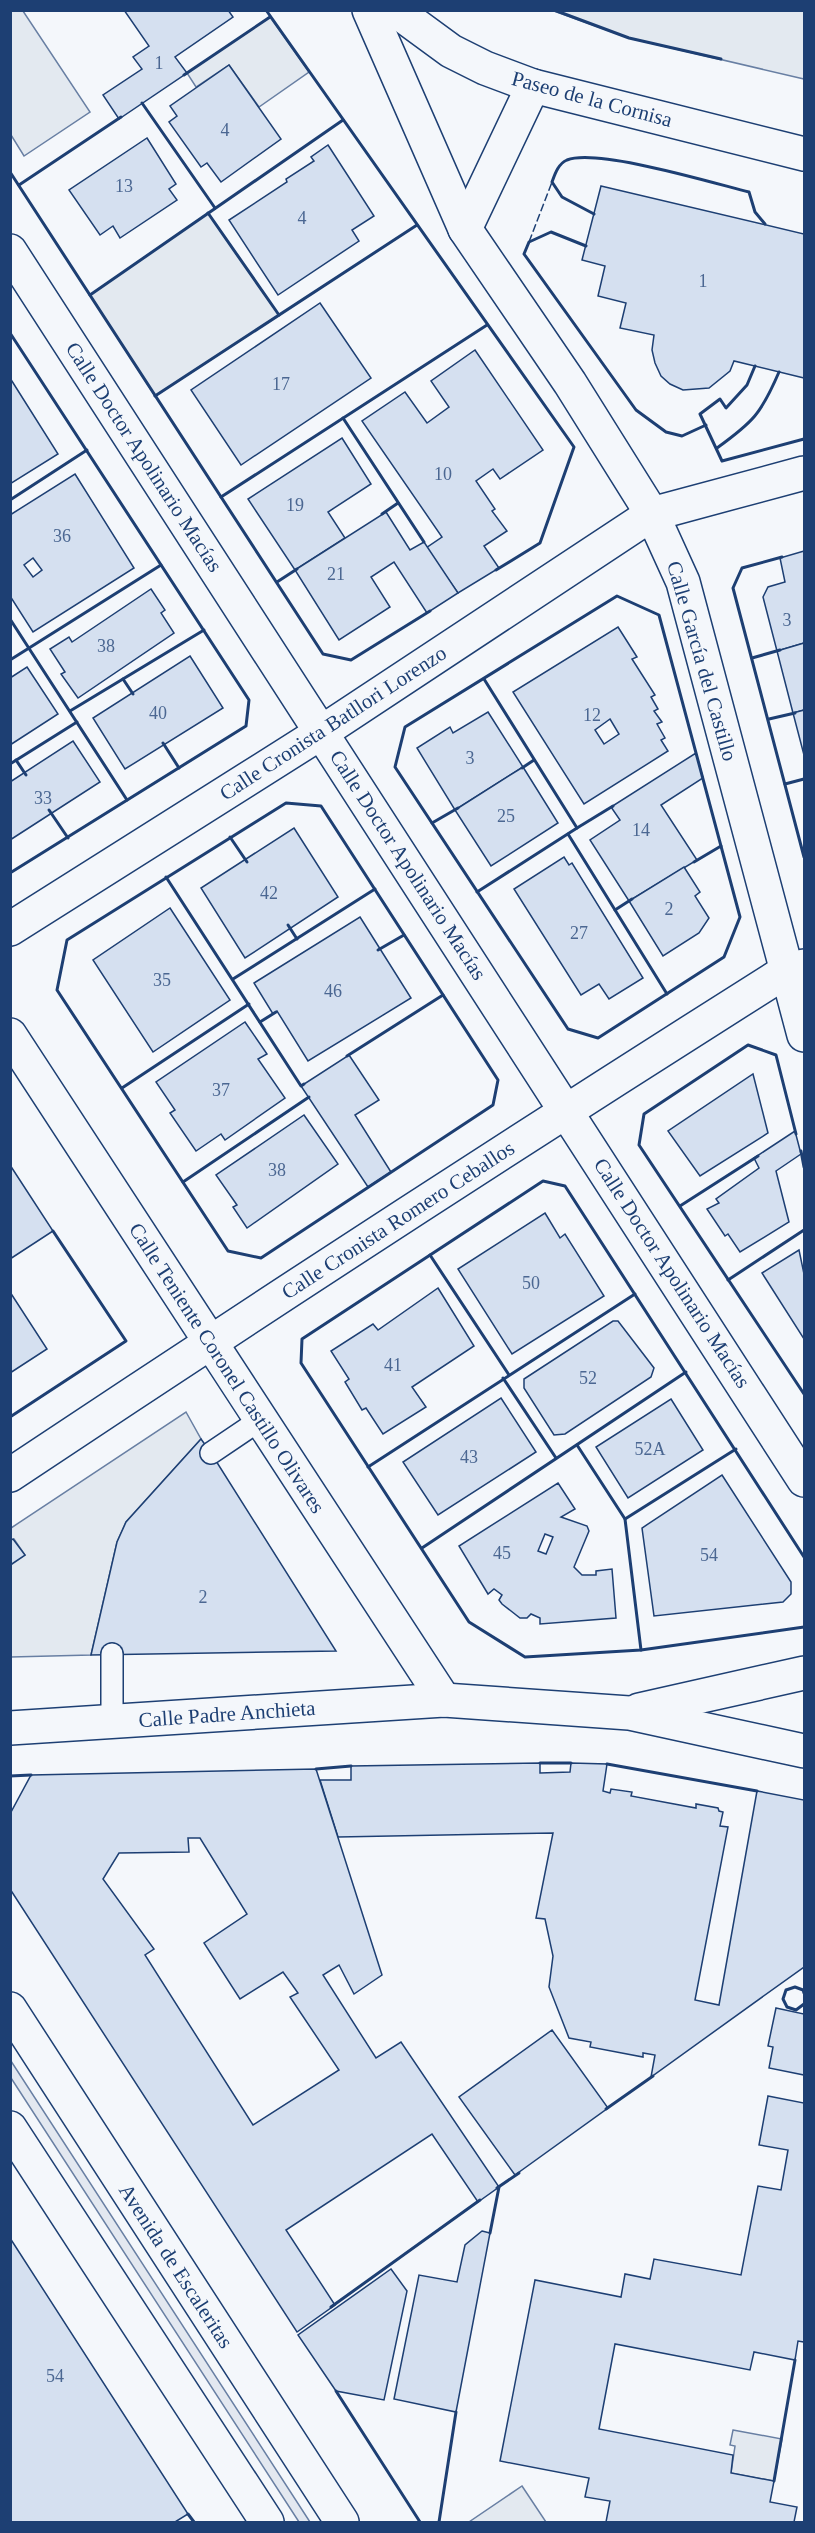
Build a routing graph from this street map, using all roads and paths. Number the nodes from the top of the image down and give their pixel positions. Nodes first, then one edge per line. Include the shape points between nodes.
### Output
1 (369, 10) edge
2 (395, 10) edge
3 (533, 86) junction
4 (804, 154) edge
5 (465, 229) junction
6 (10, 251) edge
7 (804, 473) edge
8 (652, 514) junction
9 (322, 732) junction
10 (10, 928) edge
11 (796, 968) edge
12 (10, 1035) edge
13 (804, 1035) edge
14 (567, 1109) junction
15 (209, 1342) junction
16 (260, 1420) junction
17 (211, 1453) dead end
18 (10, 1475) edge
19 (804, 1480) edge
20 (111, 1654) dead end
21 (804, 1673) edge
22 (444, 1700) junction
23 (629, 1713) junction
24 (112, 1721) junction
25 (10, 1728) edge
26 (804, 1751) edge
27 (10, 2009) edge
28 (10, 2128) edge
29 (267, 2523) edge
30 (342, 2523) edge

1 - 5 street, Calle García del Castillo
2 - 3 street, Paseo de la Cornisa via 451,51
3 - 4 street, Paseo de la Cornisa
3 - 5 street
5 - 8 street, Calle García del Castillo via 570,382
6 - 9 street, Calle Doctor Apolinario Macías
7 - 8 street, Calle Cronista Batllori Lorenzo
8 - 9 street, Calle Cronista Batllori Lorenzo
8 - 11 street, Calle García del Castillo via 683,582
9 - 10 street, Calle Cronista Batllori Lorenzo
9 - 14 street, Calle Doctor Apolinario Macías
11 - 13 street, Calle García del Castillo
11 - 14 street, Calle Cronista Romero Ceballos
12 - 15 street, Calle Teniente Coronel Castillo Olivares
14 - 15 street, Calle Cronista Romero Ceballos
14 - 19 street, Calle Doctor Apolinario Macías
15 - 16 street, Calle Teniente Coronel Castillo Olivares
15 - 18 street, Calle Cronista Romero Ceballos
16 - 17 lane
16 - 22 street, Calle Teniente Coronel Castillo Olivares
20 - 24 lane
21 - 23 street
22 - 23 street, Calle Padre Anchieta
22 - 24 street, Calle Padre Anchieta
23 - 26 street
24 - 25 street, Calle Padre Anchieta
27 - 30 street, Avenida de Escaleritas
28 - 29 street

